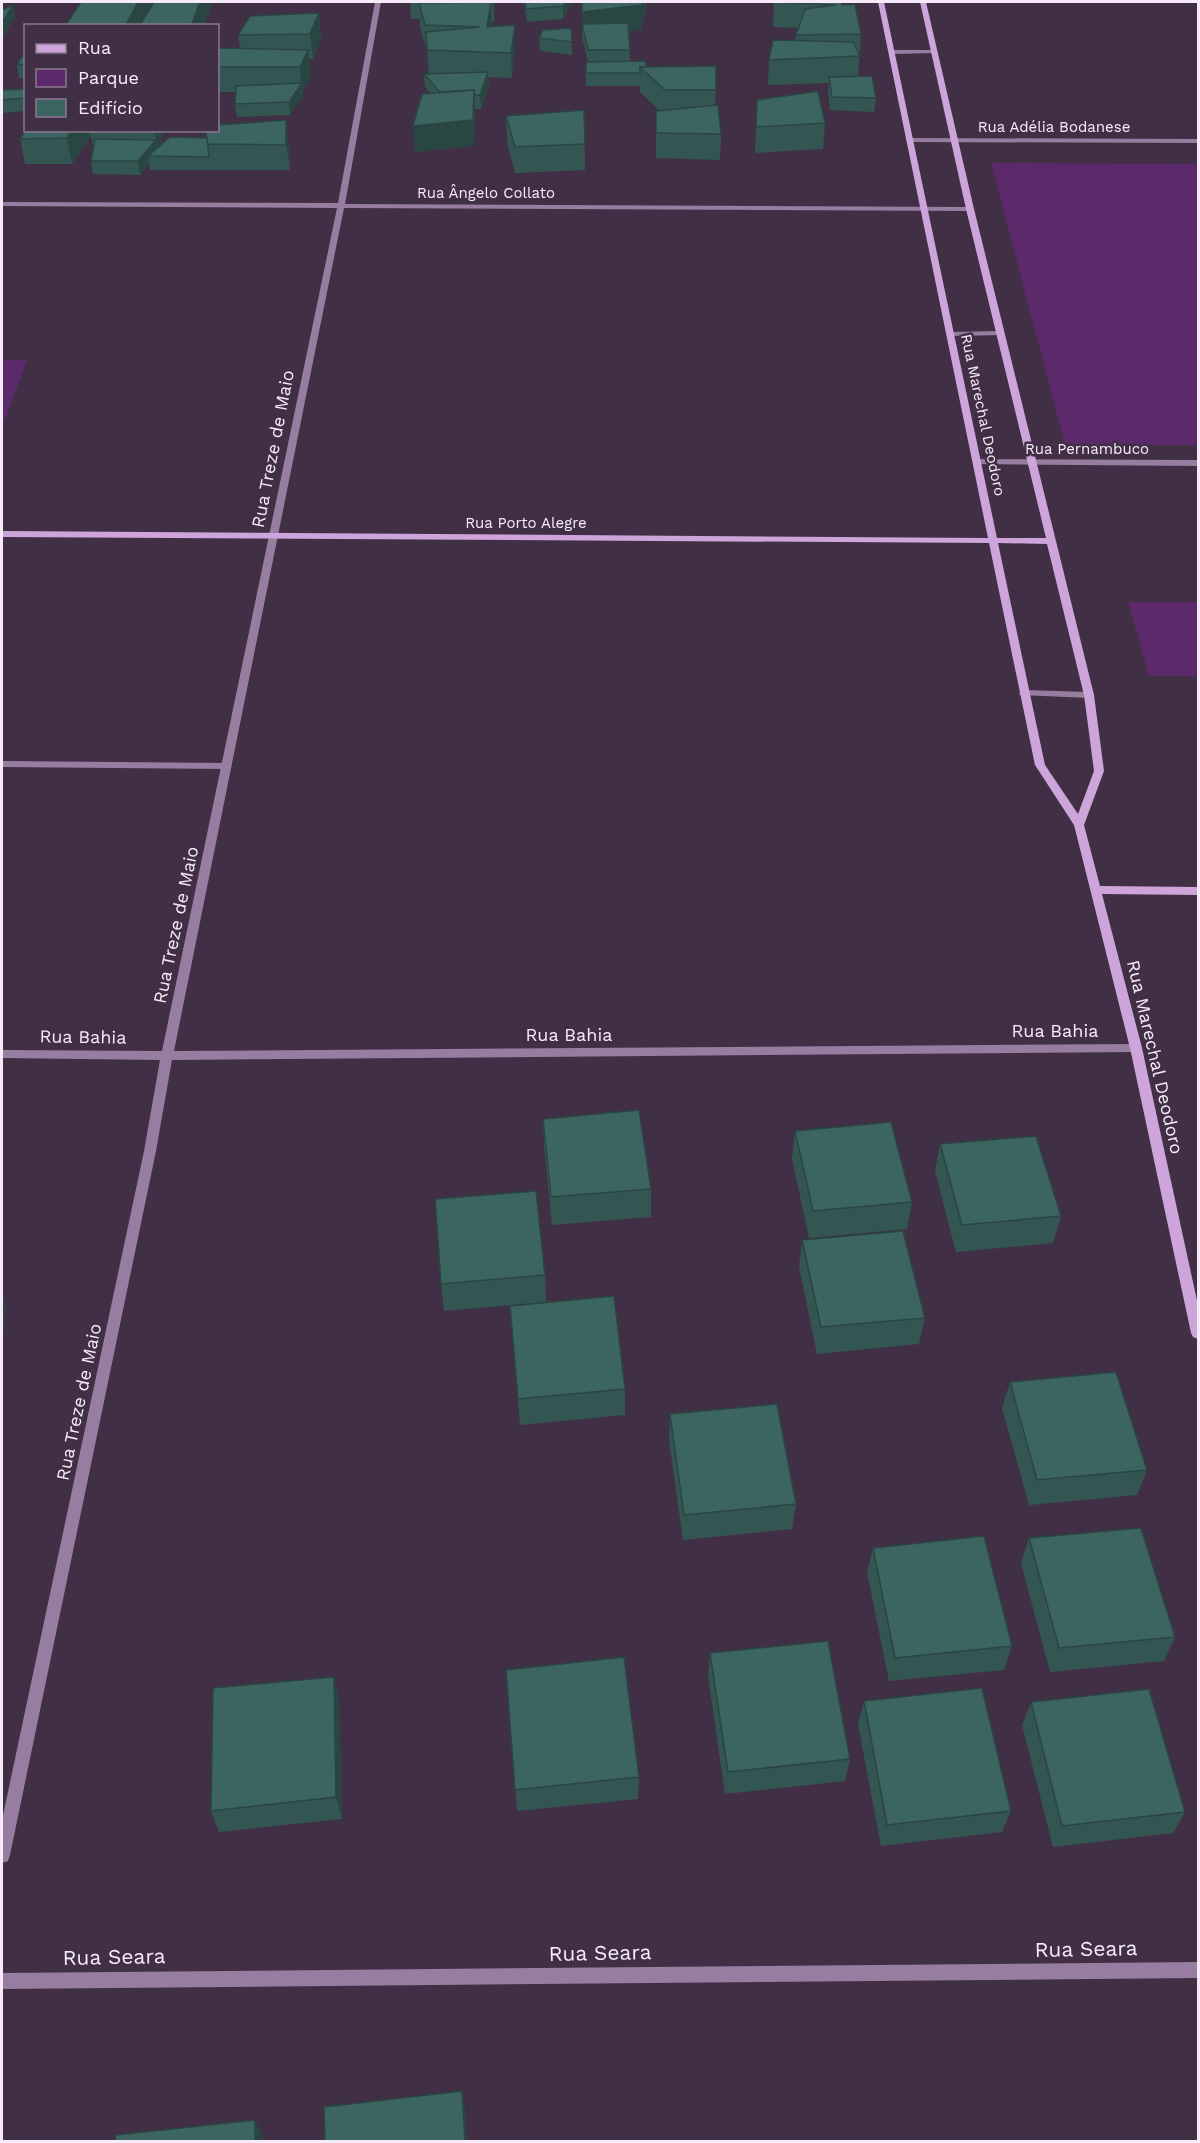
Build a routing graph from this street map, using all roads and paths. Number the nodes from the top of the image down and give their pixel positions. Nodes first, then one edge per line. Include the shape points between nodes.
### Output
1 (378, 2) edge
2 (881, 2) edge
3 (923, 2) edge
4 (892, 52) junction
5 (935, 52) junction
6 (910, 140) junction
7 (956, 141) junction
8 (1198, 141) edge
9 (2, 204) edge
10 (341, 206) junction
11 (924, 209) junction
12 (970, 209) junction
13 (1000, 333) junction
14 (950, 334) junction
15 (976, 462) junction
16 (1031, 463) junction
17 (1198, 463) edge
18 (2, 534) edge
19 (274, 537) junction
20 (992, 541) junction
21 (1051, 541) junction
22 (1024, 693) junction
23 (1089, 695) junction
24 (2, 764) edge
25 (227, 766) junction
26 (1079, 825) junction
27 (1095, 890) junction
28 (1198, 891) edge
29 (1136, 1048) junction
30 (2, 1054) edge
31 (167, 1056) junction
32 (1198, 1333) edge
33 (2, 1855) edge
34 (1198, 1970) edge
35 (2, 1981) edge

1 - 10 street, Rua Treze de Maio
2 - 4 street, Rua Marechal Deodoro
3 - 5 street, Rua Marechal Deodoro
4 - 5 street
4 - 6 street, Rua Marechal Deodoro
5 - 7 street, Rua Marechal Deodoro
6 - 7 street, Rua Adélia Bodanese
6 - 11 street, Rua Marechal Deodoro
7 - 8 street, Rua Adélia Bodanese
7 - 12 street, Rua Marechal Deodoro
9 - 10 street, Rua Ângelo Collato
10 - 11 street, Rua Ângelo Collato
10 - 19 street, Rua Treze de Maio
11 - 12 street, Rua Ângelo Collato
11 - 14 street, Rua Marechal Deodoro
12 - 13 street, Rua Marechal Deodoro
13 - 14 street
13 - 16 street, Rua Marechal Deodoro
14 - 15 street, Rua Marechal Deodoro
15 - 16 street, Rua Pernambuco
15 - 20 street, Rua Marechal Deodoro
16 - 17 street, Rua Pernambuco
16 - 21 street, Rua Marechal Deodoro
18 - 19 street, Rua Porto Alegre
19 - 20 street, Rua Porto Alegre
19 - 25 street, Rua Treze de Maio
20 - 21 street, Rua Porto Alegre
20 - 22 street, Rua Marechal Deodoro
21 - 23 street, Rua Marechal Deodoro
22 - 23 street
22 - 26 street, Rua Marechal Deodoro via 1040,765
23 - 26 street, Rua Marechal Deodoro via 1099,771
24 - 25 street
25 - 31 street, Rua Treze de Maio
26 - 27 street, Rua Marechal Deodoro
27 - 28 street
27 - 29 street, Rua Marechal Deodoro
29 - 31 street, Rua Bahia
29 - 32 street, Rua Marechal Deodoro
30 - 31 street, Rua Bahia
31 - 33 street, Rua Treze de Maio
34 - 35 street, Rua Seara

